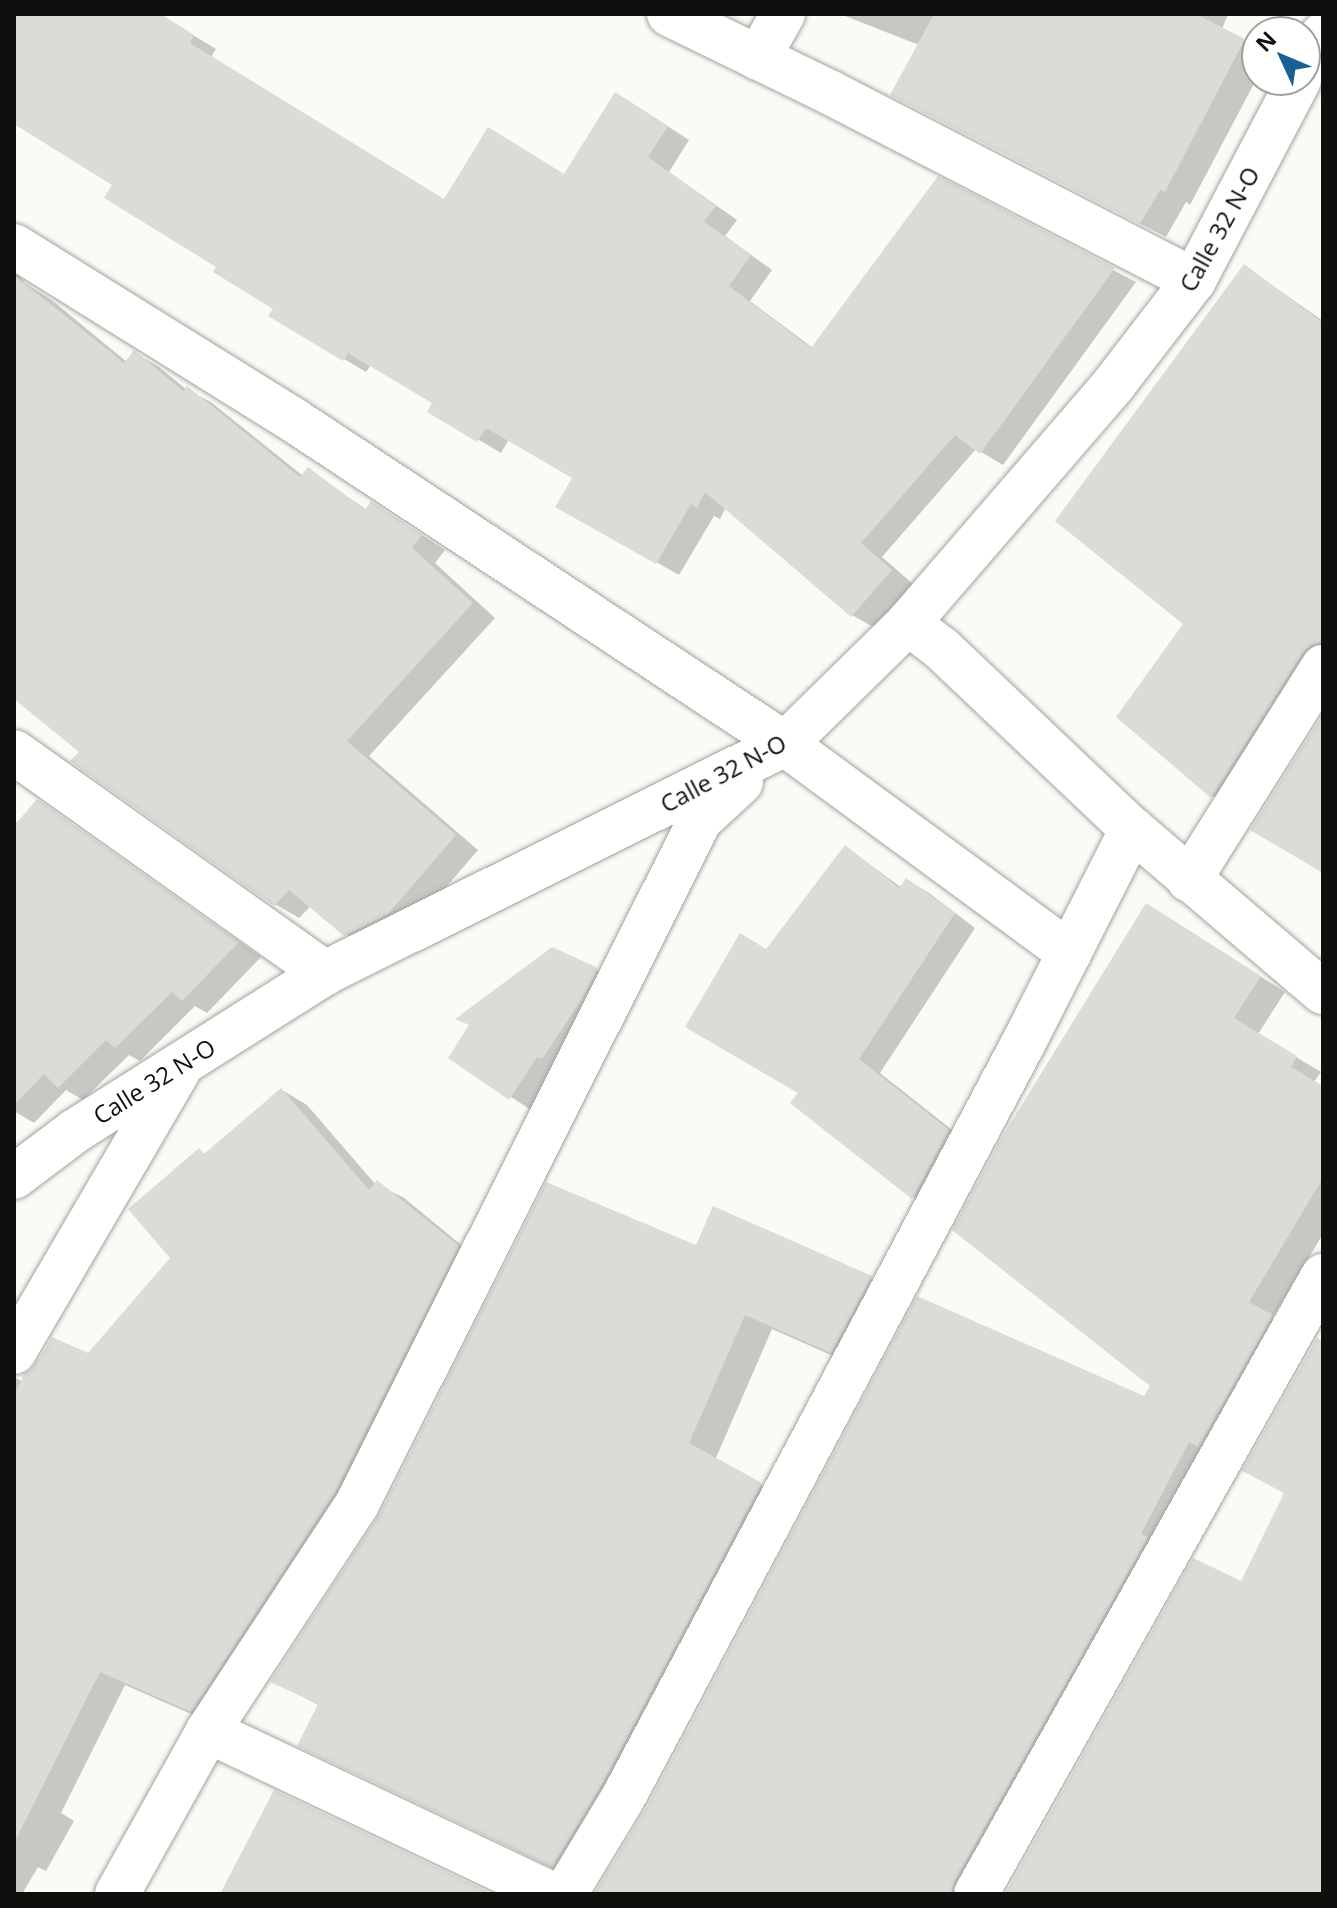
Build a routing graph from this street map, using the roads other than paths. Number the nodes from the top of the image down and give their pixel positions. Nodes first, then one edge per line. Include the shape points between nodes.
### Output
1 (669, 14) edge
2 (783, 14) edge
3 (758, 58) junction
4 (1291, 96) edge
5 (14, 246) edge
6 (1194, 280) junction
7 (908, 623) junction
8 (1323, 667) edge
9 (785, 744) junction
10 (14, 752) edge
11 (1132, 829) junction
12 (1189, 880) junction
13 (1069, 953) junction
14 (325, 973) junction
15 (1323, 992) edge
16 (183, 1063) junction
17 (14, 1177) edge
18 (1323, 1276) edge
19 (14, 1352) edge
20 (208, 1731) junction
21 (117, 1894) edge
22 (551, 1894) edge
23 (565, 1894) edge
24 (976, 1894) edge

1 - 3 street
2 - 3 street
3 - 6 street
4 - 6 street, Calle 32 N-O
5 - 9 street via 295,421
6 - 7 street, Calle 32 N-O via 1114,384
7 - 9 street, Calle 32 N-O
7 - 11 street
8 - 12 street
9 - 13 street
9 - 14 street, Calle 32 N-O
9 - 20 street via 700,820 357,1504
10 - 14 street
11 - 12 street
11 - 13 street
12 - 15 street
13 - 23 street via 638,1770
14 - 16 street, Calle 32 N-O
16 - 17 street, Calle 32 N-O via 75,1131
16 - 19 street
18 - 24 street
20 - 21 street
20 - 22 street

